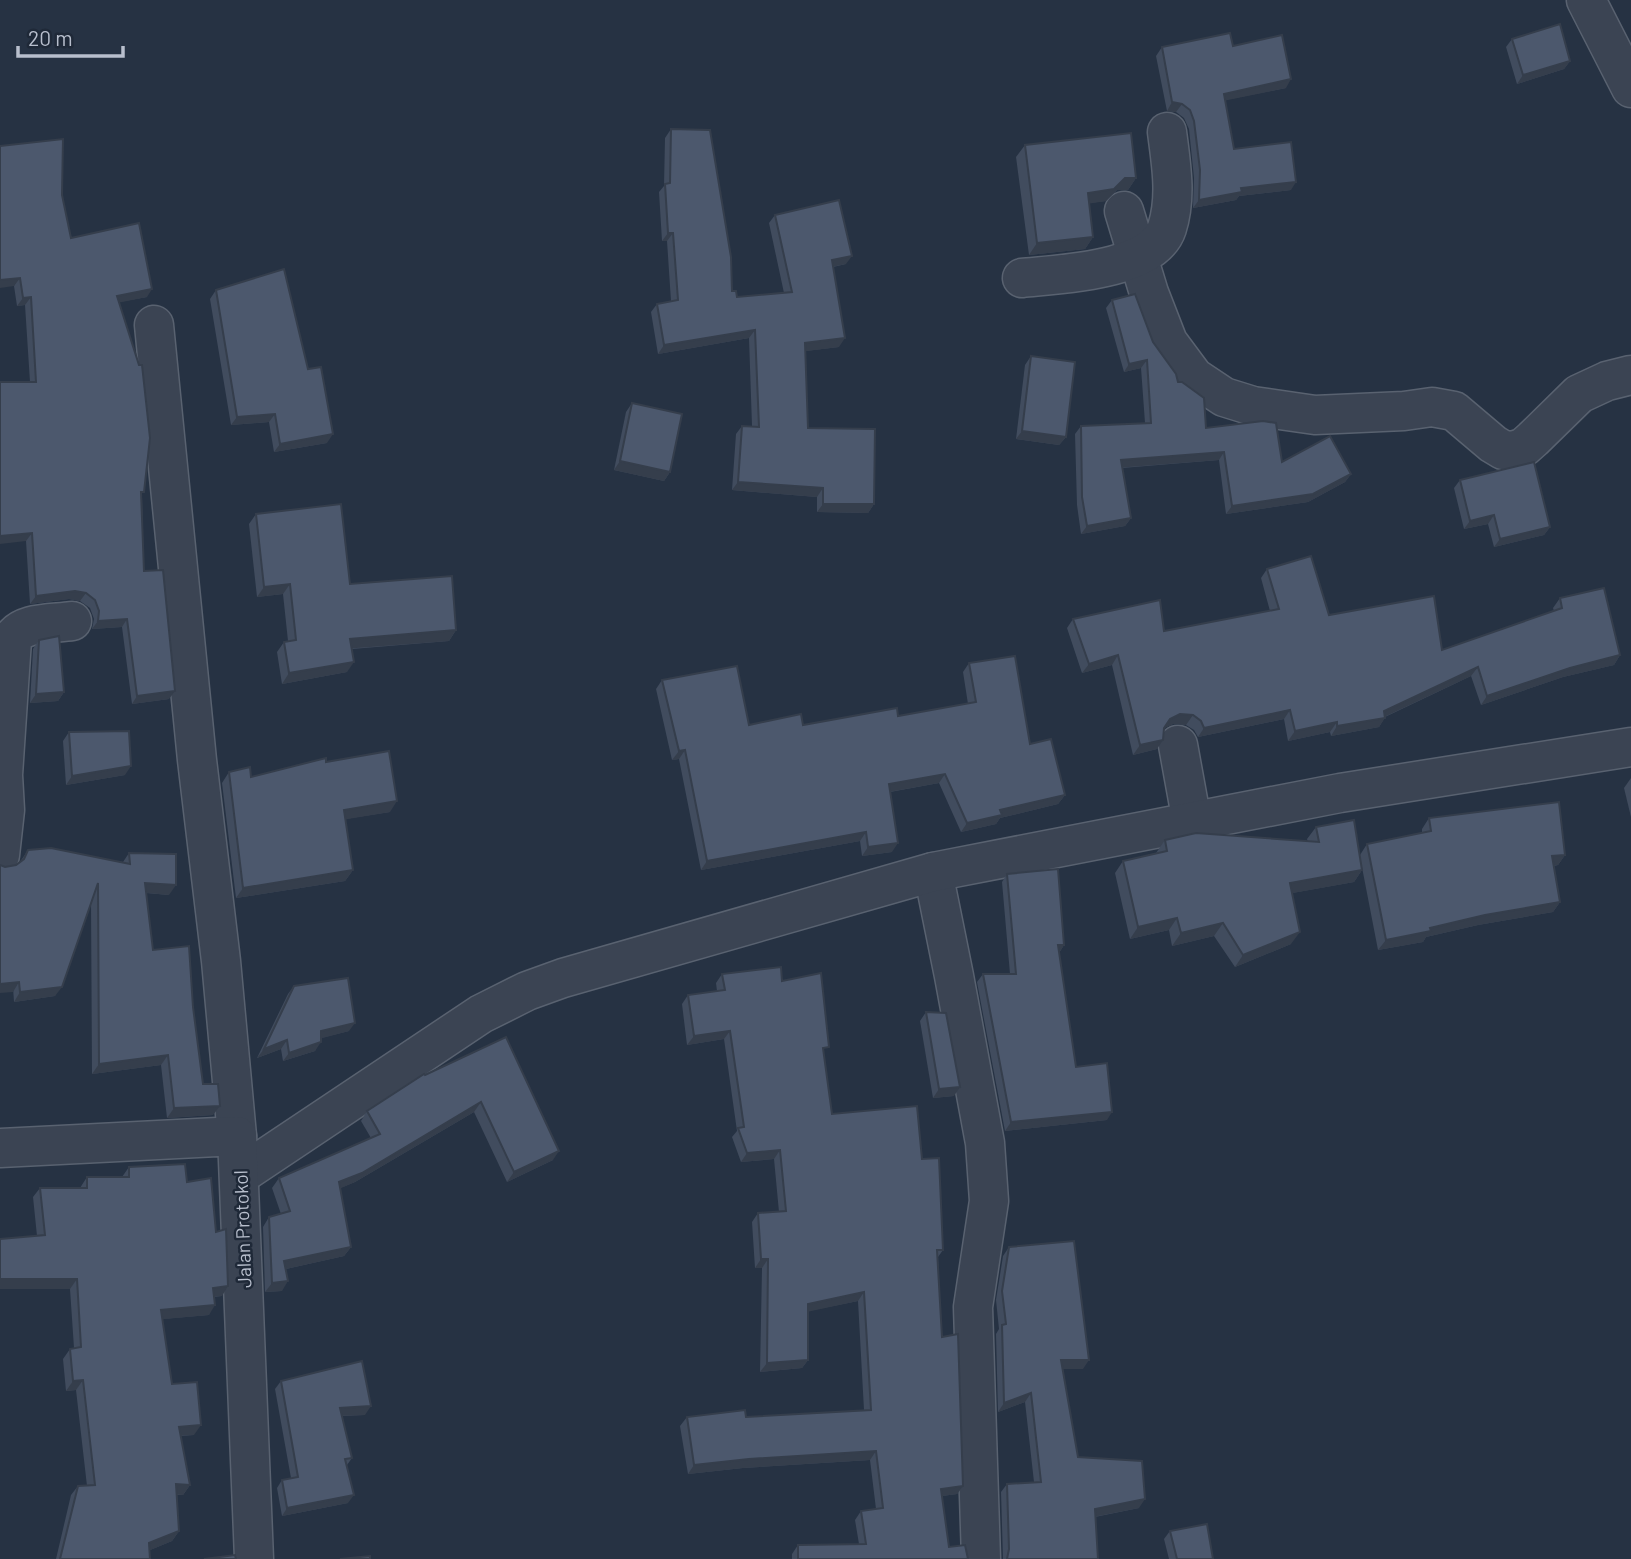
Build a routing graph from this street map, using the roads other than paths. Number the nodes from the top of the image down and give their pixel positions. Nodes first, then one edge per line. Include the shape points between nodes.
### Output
1 (1586, 0) edge
2 (1631, 88) edge
3 (1167, 132) dead end
4 (1124, 211) dead end
5 (1138, 257) junction
6 (1022, 278) dead end
7 (153, 325) dead end
8 (1631, 375) edge
9 (72, 621) dead end
10 (1178, 745) dead end
11 (1631, 747) edge
12 (1192, 822) junction
13 (0, 855) edge
14 (933, 872) junction
15 (237, 1136) junction
16 (0, 1148) edge
17 (240, 1175) junction
18 (254, 1559) edge
19 (981, 1559) edge

1 - 2 street
3 - 5 street via 1173,178 1167,231 1154,248
4 - 5 street
5 - 6 street via 1085,272
5 - 8 street via 1168,342 1194,377 1224,397 1253,406 1315,415 1432,407 1454,411 1503,450 1513,451 1524,447 1579,394
7 - 15 street, Jalan Protokol
9 - 13 street via 23,628 12,640
10 - 12 street
11 - 12 street via 1340,793
12 - 14 street
14 - 17 street via 527,990 481,1014
14 - 19 street via 985,1143 989,1201 973,1307
15 - 16 street
15 - 17 street, Jalan Protokol
17 - 18 street, Jalan Protokol

